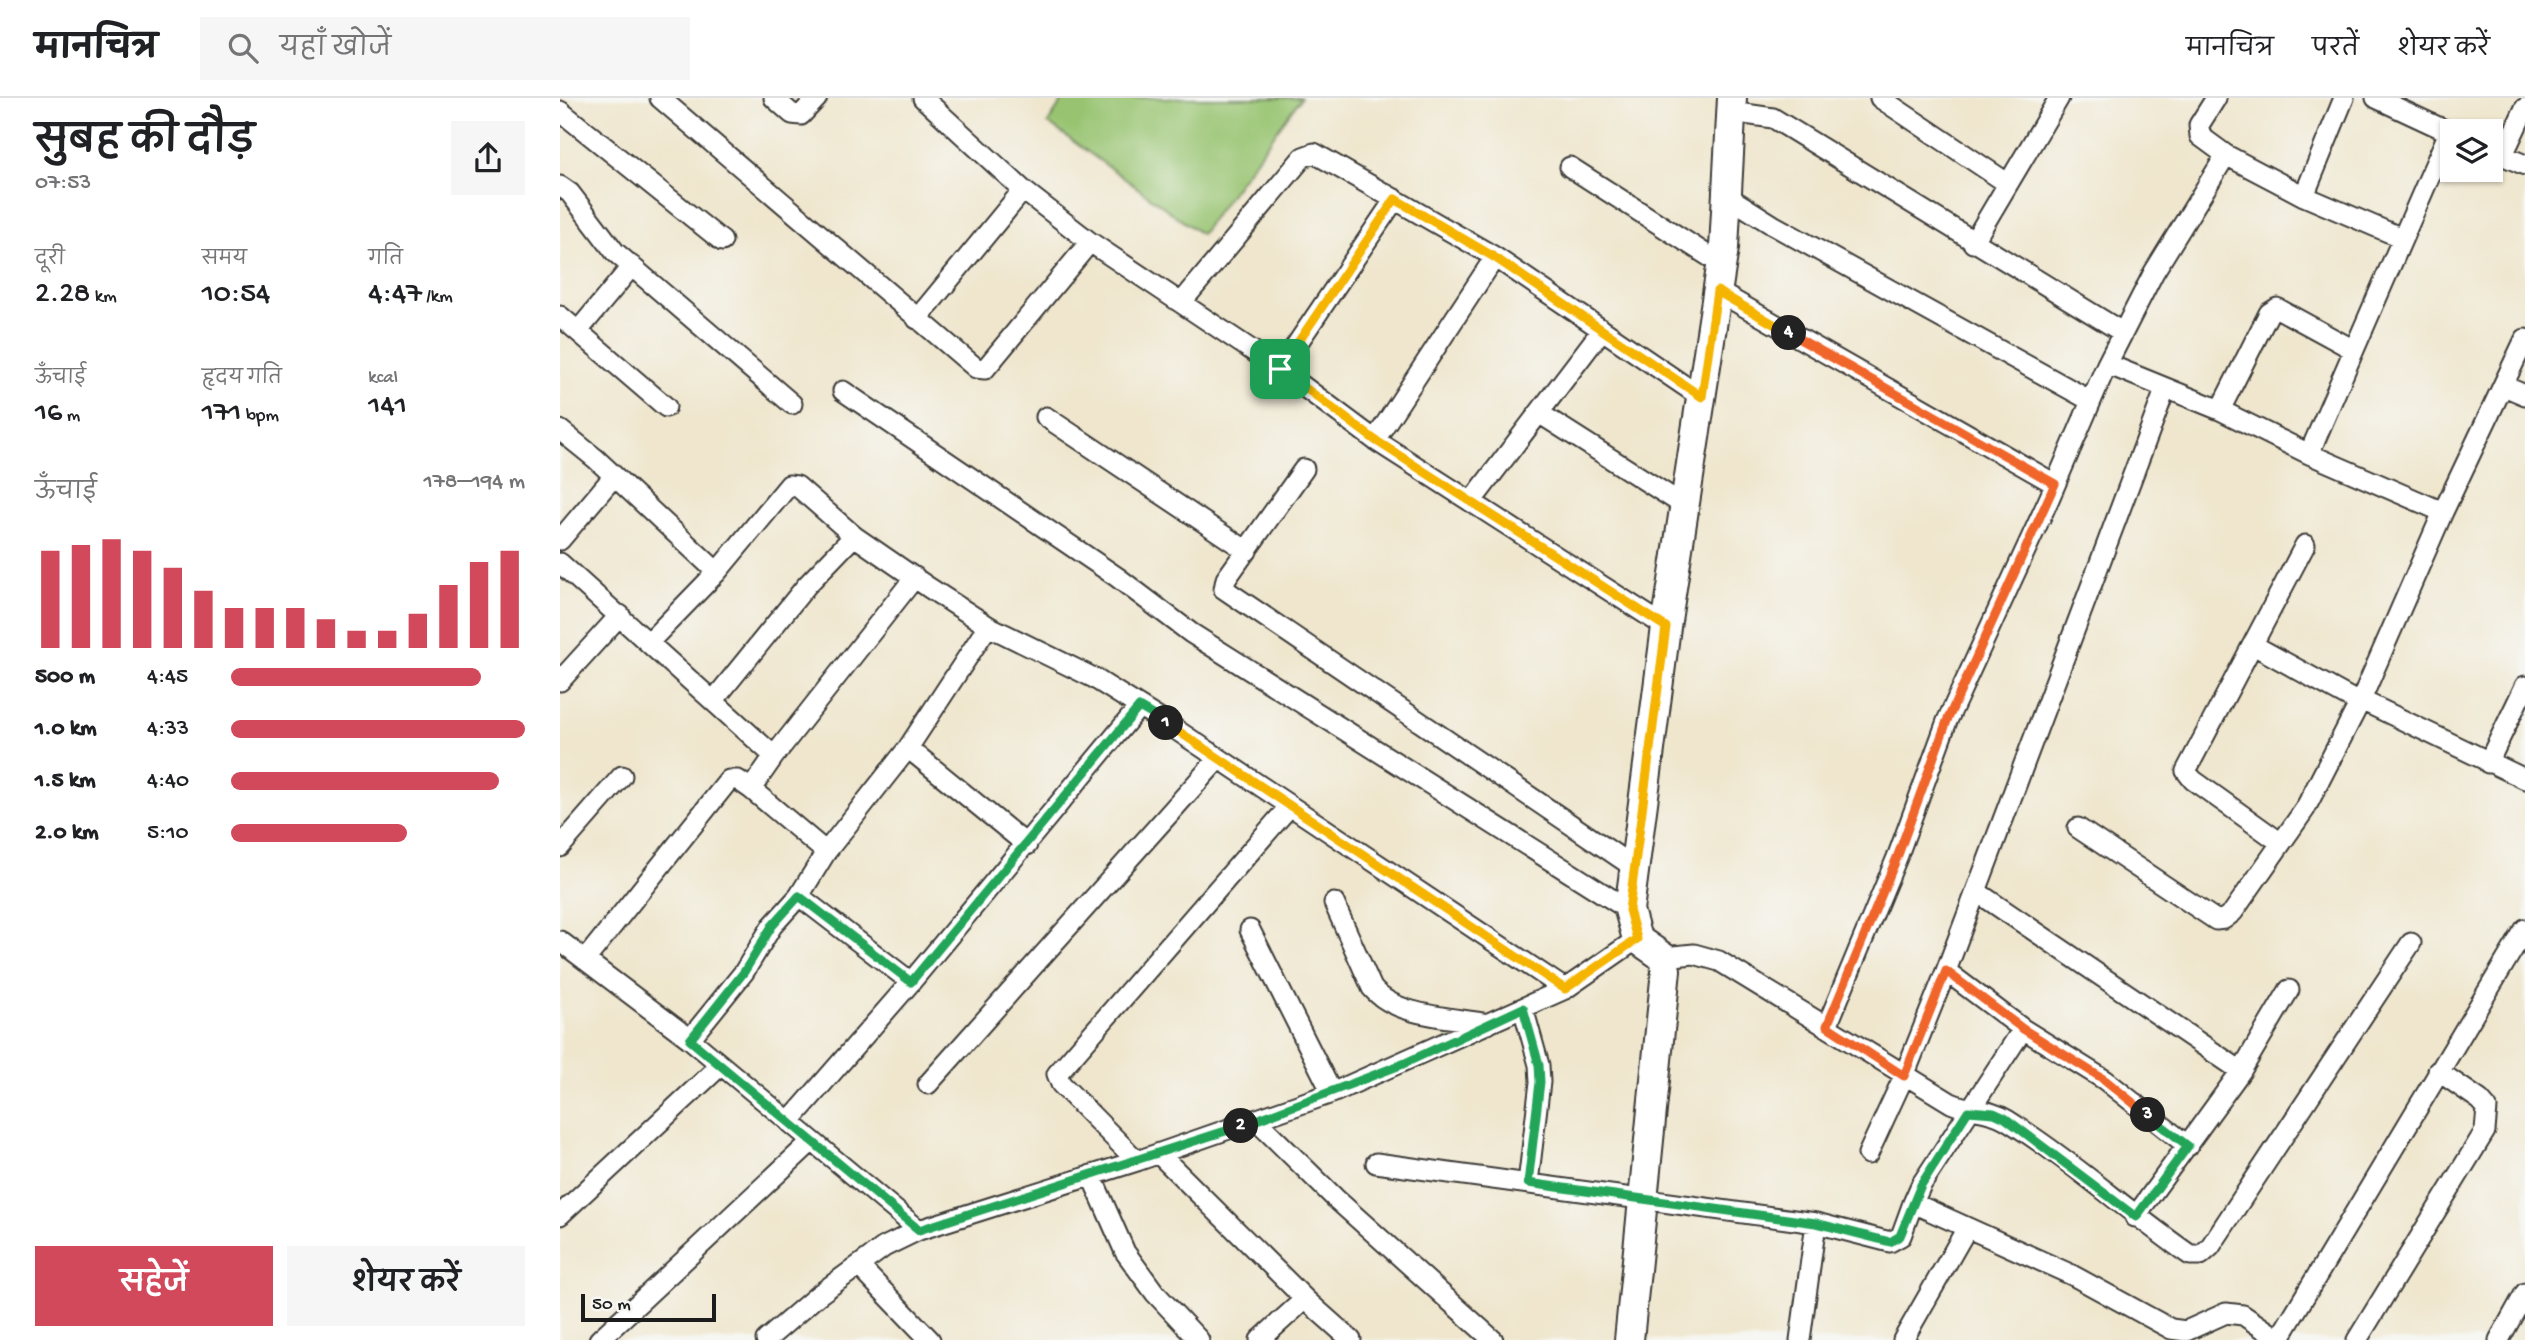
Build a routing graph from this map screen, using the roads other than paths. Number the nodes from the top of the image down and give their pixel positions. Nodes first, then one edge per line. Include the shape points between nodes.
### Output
1 (660, 98) edge
2 (774, 98) edge
3 (817, 98) edge
4 (923, 98) edge
5 (1880, 98) edge
6 (2059, 98) edge
7 (2216, 98) edge
8 (2344, 98) edge
9 (2376, 98) edge
10 (1731, 105) edge
11 (2525, 108) edge
12 (560, 111) edge
13 (2440, 127) edge
14 (2503, 142) edge
15 (2440, 154) edge
16 (2226, 155) junction
17 (2503, 156) edge
18 (2525, 165) edge
19 (1570, 167) dead end
20 (2007, 183) junction
21 (560, 186) edge
22 (1023, 190) junction
23 (1727, 196) junction
24 (2304, 196) junction
25 (1395, 199) junction
26 (2402, 237) junction
27 (722, 241) dead end
28 (1090, 242) junction
29 (1973, 243) junction
30 (1494, 257) junction
31 (632, 266) junction
32 (1719, 278) junction
33 (1181, 303) junction
34 (560, 316) edge
35 (917, 319) junction
36 (1602, 330) junction
37 (578, 331) junction
38 (2122, 332) junction
39 (2525, 339) edge
40 (2354, 350) junction
41 (2107, 364) junction
42 (1280, 369) junction
43 (2504, 386) junction
44 (2165, 390) junction
45 (843, 391) dead end
46 (2525, 396) edge
47 (1702, 397) junction
48 (2091, 401) junction
49 (792, 404) dead end
50 (666, 407) dead end
51 (2220, 410) junction
52 (1539, 413) junction
53 (1046, 417) dead end
54 (560, 430) edge
55 (1375, 440) junction
56 (2309, 454) junction
57 (1304, 469) dead end
58 (614, 476) junction
59 (2055, 484) junction
60 (1471, 502) junction
61 (1685, 506) junction
62 (2443, 512) junction
63 (855, 536) junction
64 (560, 540) edge
65 (2305, 545) dead end
66 (1247, 551) junction
67 (560, 563) edge
68 (717, 572) junction
69 (915, 577) junction
70 (620, 615) junction
71 (988, 626) junction
72 (1666, 627) junction
73 (650, 641) junction
74 (2255, 646) junction
75 (560, 681) edge
76 (2525, 686) edge
77 (715, 700) junction
78 (2360, 701) junction
79 (1139, 707) junction
80 (908, 748) junction
81 (774, 756) junction
82 (1218, 760) junction
83 (2488, 763) junction
84 (622, 776) dead end
85 (2525, 779) edge
86 (751, 789) junction
87 (1289, 807) junction
88 (2078, 828) dead end
89 (2281, 843) junction
90 (1027, 845) junction
91 (560, 847) edge
92 (826, 852) junction
93 (1635, 868) junction
94 (1977, 892) junction
95 (799, 896) junction
96 (1334, 903) dead end
97 (1629, 910) junction
98 (2525, 929) edge
99 (1250, 930) dead end
100 (1637, 939) junction
101 (560, 941) edge
102 (2410, 943) dead end
103 (1663, 957) junction
104 (585, 960) junction
105 (1946, 971) junction
106 (911, 982) junction
107 (1565, 989) junction
108 (2289, 990) dead end
109 (1523, 1008) junction
110 (1488, 1024) junction
111 (1827, 1026) junction
112 (2023, 1029) junction
113 (690, 1040) junction
114 (721, 1065) junction
115 (2241, 1071) junction
116 (2438, 1071) junction
117 (1904, 1076) junction
118 (928, 1084) dead end
119 (1332, 1093) junction
120 (1968, 1111) junction
121 (1256, 1120) junction
122 (789, 1122) junction
123 (812, 1141) junction
124 (2188, 1146) junction
125 (1159, 1154) junction
126 (1868, 1154) dead end
127 (1137, 1161) junction
128 (1376, 1163) dead end
129 (1091, 1175) junction
130 (1528, 1183) junction
131 (1644, 1198) junction
132 (1913, 1203) junction
133 (560, 1214) edge
134 (2136, 1217) junction
135 (1816, 1223) junction
136 (1967, 1228) junction
137 (919, 1230) junction
138 (859, 1266) junction
139 (2525, 1293) edge
140 (1305, 1299) junction
141 (2211, 1318) junction
142 (1263, 1339) edge
143 (2279, 1339) edge
144 (599, 1340) edge
145 (766, 1340) edge
146 (930, 1340) edge
147 (1199, 1340) edge
148 (1351, 1340) edge
149 (1493, 1340) edge
150 (1629, 1340) edge
151 (1800, 1340) edge
152 (1903, 1340) edge
153 (2199, 1340) edge
154 (2357, 1340) edge
155 (2499, 1340) edge

1 - 35 street
2 - 3 street via 795,115 801,115
4 - 22 street
5 - 20 street
6 - 20 street
7 - 16 street via 2198,132
8 - 24 street
9 - 13 street
10 - 23 street
10 - 29 street via 1773,118
11 - 14 street
12 - 27 street
15 - 26 street
16 - 24 street
16 - 38 street
17 - 18 street
19 - 32 street
20 - 29 street
21 - 31 street
22 - 28 street
22 - 35 street
23 - 32 street
23 - 48 street
24 - 26 street
25 - 30 street
25 - 33 street via 1321,155 1308,154
25 - 42 street
26 - 40 street
28 - 33 street
28 - 35 street via 985,369 976,368
29 - 38 street
30 - 36 street
30 - 55 street
31 - 37 street
31 - 49 street
32 - 47 street
32 - 59 street
33 - 42 street
34 - 37 street
36 - 47 street
36 - 52 street
37 - 50 street
38 - 41 street
39 - 43 street
40 - 51 street via 2283,310 2273,310
40 - 56 street
41 - 44 street
41 - 48 street
42 - 55 street
43 - 46 street
43 - 62 street
44 - 51 street
44 - 94 street
45 - 97 street via 1117,577 1191,633
47 - 61 street
48 - 59 street
51 - 56 street
52 - 60 street
52 - 61 street
53 - 66 street
54 - 58 street
55 - 60 street
56 - 62 street
57 - 66 street
58 - 64 street
58 - 68 street
59 - 111 street via 1947,721
60 - 72 street
61 - 72 street
62 - 78 street
63 - 68 street via 797,486 790,485
63 - 69 street
63 - 77 street via 807,585
65 - 74 street
66 - 93 street via 1226,579 1226,592
67 - 70 street
68 - 73 street
69 - 71 street
69 - 81 street
70 - 73 street
70 - 75 street
71 - 79 street via 1094,678
71 - 80 street
72 - 93 street
73 - 77 street
74 - 78 street
74 - 89 street via 2186,771
76 - 83 street
77 - 81 street
78 - 83 street
78 - 89 street via 2305,809
79 - 82 street
79 - 90 street
80 - 90 street
80 - 92 street
81 - 86 street
82 - 87 street
82 - 118 street
83 - 85 street
84 - 91 street
86 - 92 street
86 - 104 street via 738,780 726,782
87 - 107 street
87 - 127 street via 1057,1074 1061,1084
88 - 89 street via 2220,920 2232,912
90 - 106 street
92 - 95 street
93 - 97 street
94 - 105 street
94 - 115 street
95 - 106 street
95 - 113 street
96 - 110 street via 1381,999
97 - 100 street
98 - 116 street
99 - 119 street
100 - 103 street
100 - 107 street
101 - 104 street
102 - 134 street via 2210,1247 2201,1255 2190,1255
103 - 111 street via 1694,954 1719,961
103 - 131 street
104 - 113 street
105 - 112 street
105 - 117 street
106 - 122 street
107 - 109 street
108 - 115 street
109 - 110 street
109 - 130 street via 1540,1082
110 - 119 street
111 - 117 street
112 - 120 street
112 - 124 street via 2105,1080
113 - 114 street
114 - 122 street
114 - 133 street
115 - 124 street
116 - 143 street
116 - 154 street via 2487,1108 2485,1130
117 - 120 street
117 - 126 street
119 - 121 street
120 - 132 street
120 - 134 street via 2005,1118
121 - 125 street
121 - 149 street
122 - 123 street
123 - 137 street
123 - 144 street
124 - 134 street
125 - 127 street
125 - 140 street
127 - 129 street
128 - 130 street
129 - 137 street
129 - 147 street via 1125,1252
130 - 131 street
131 - 135 street
131 - 150 street
132 - 135 street via 1900,1236 1890,1242
132 - 136 street
135 - 151 street
136 - 141 street via 2072,1276 2171,1329 2186,1331
136 - 152 street
137 - 138 street
138 - 145 street
138 - 146 street
139 - 155 street
140 - 142 street
140 - 148 street
141 - 143 street via 2226,1313 2243,1315
141 - 153 street

